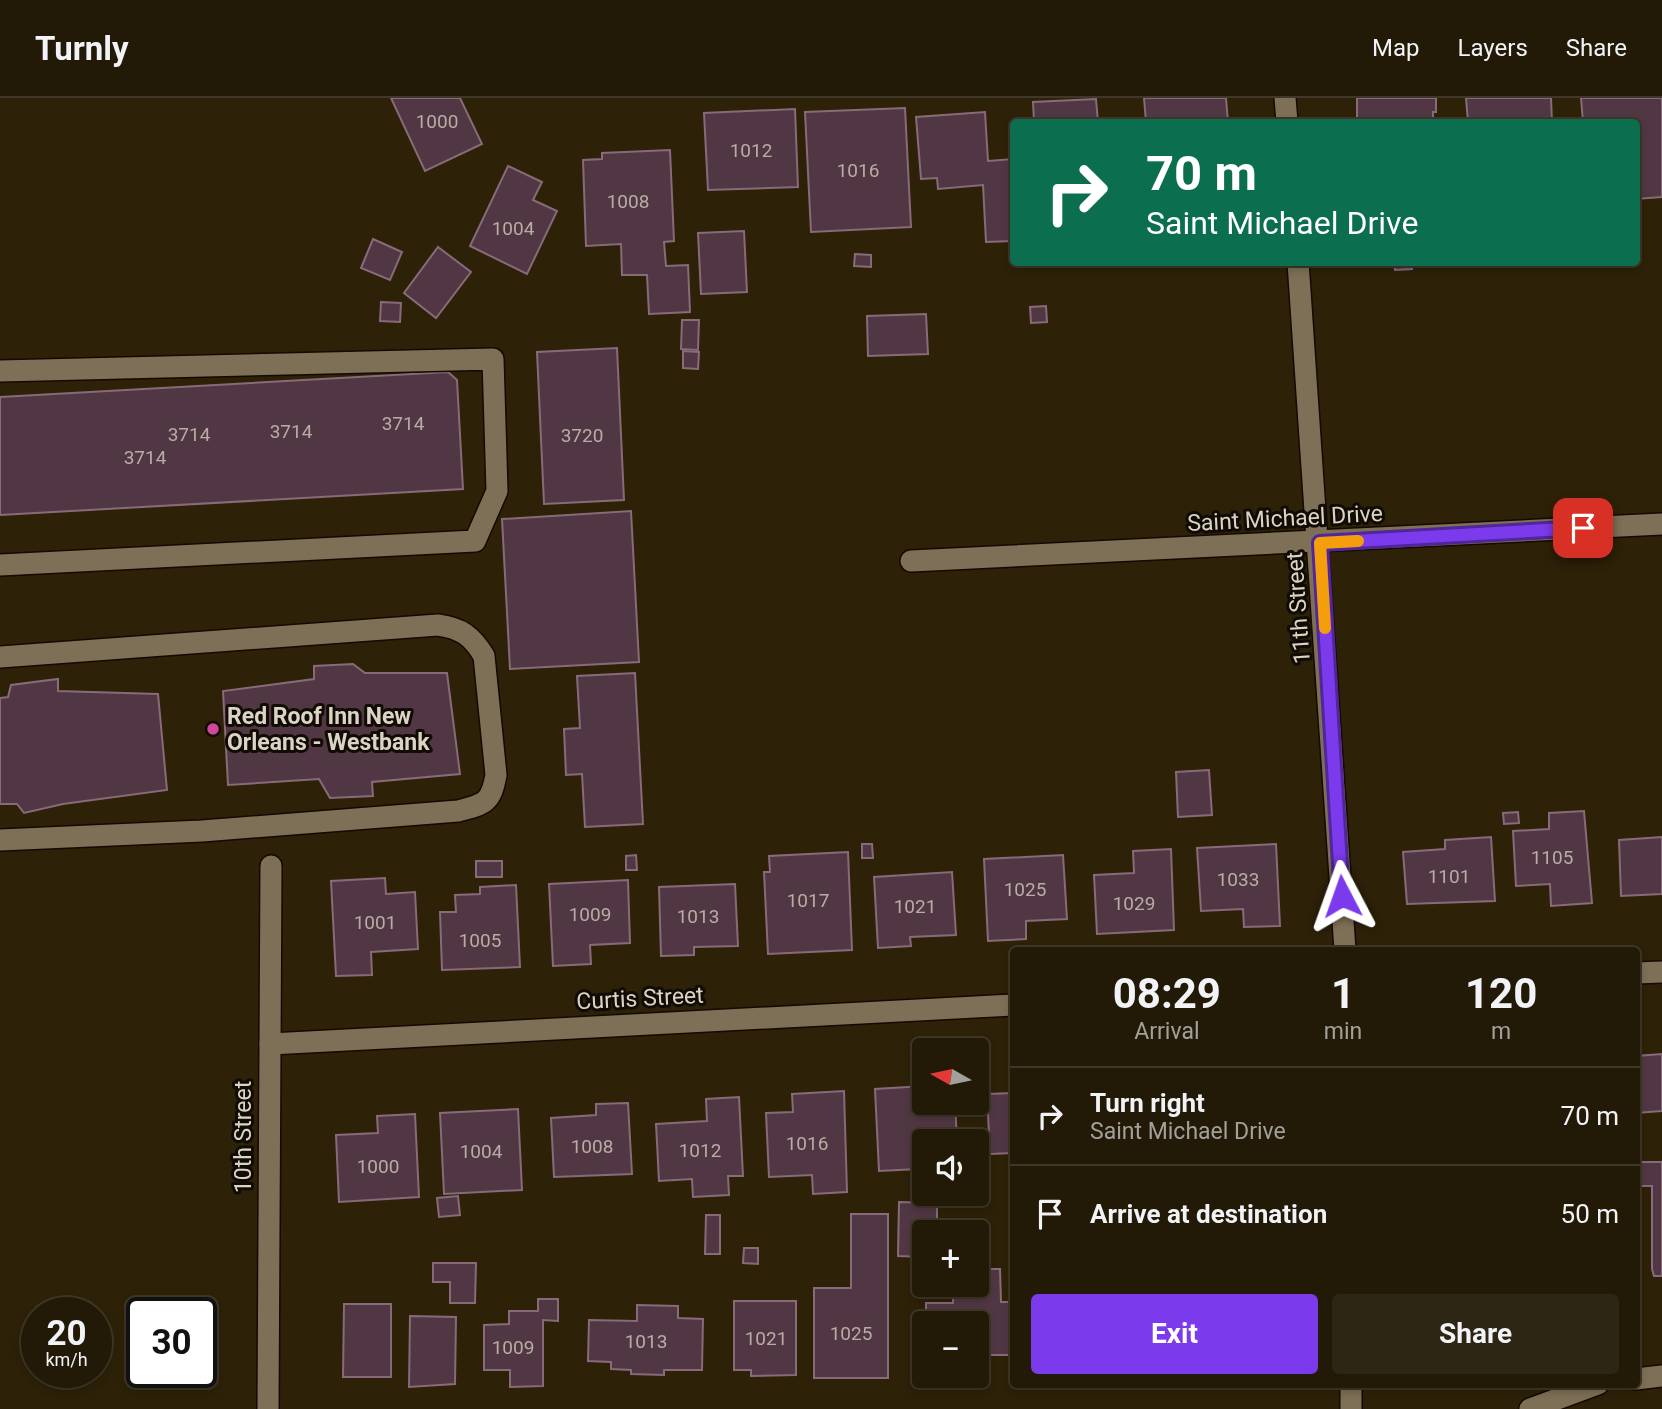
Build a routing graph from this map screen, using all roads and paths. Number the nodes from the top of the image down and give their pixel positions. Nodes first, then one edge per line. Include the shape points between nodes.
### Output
1 (1286, 98) edge
2 (1287, 119) edge
3 (1298, 266) edge
4 (0, 372) edge
5 (1662, 524) edge
6 (1320, 543) junction
7 (911, 561) dead end
8 (0, 565) edge
9 (0, 657) edge
10 (0, 840) edge
11 (271, 866) dead end
12 (1345, 947) edge
13 (1662, 972) edge
14 (1640, 973) edge
15 (1010, 1005) edge
16 (270, 1044) junction
17 (1662, 1376) edge
18 (1640, 1379) edge
19 (1351, 1388) edge
20 (1587, 1388) edge
21 (268, 1409) edge
22 (1351, 1409) edge
23 (1530, 1409) edge

1 - 2 street
3 - 6 street, 11th Street
4 - 8 street via 494,359 497,491 475,541
5 - 6 street, Saint Michael Drive
6 - 7 street, Saint Michael Drive
6 - 12 street, 11th Street
9 - 10 street via 424,626 458,628 475,641 484,656 496,775 493,794 481,805 458,811 202,831
11 - 16 street, 10th Street
13 - 14 street
15 - 16 street, Curtis Street
16 - 21 street, 10th Street
17 - 18 street
19 - 22 street
20 - 23 street

